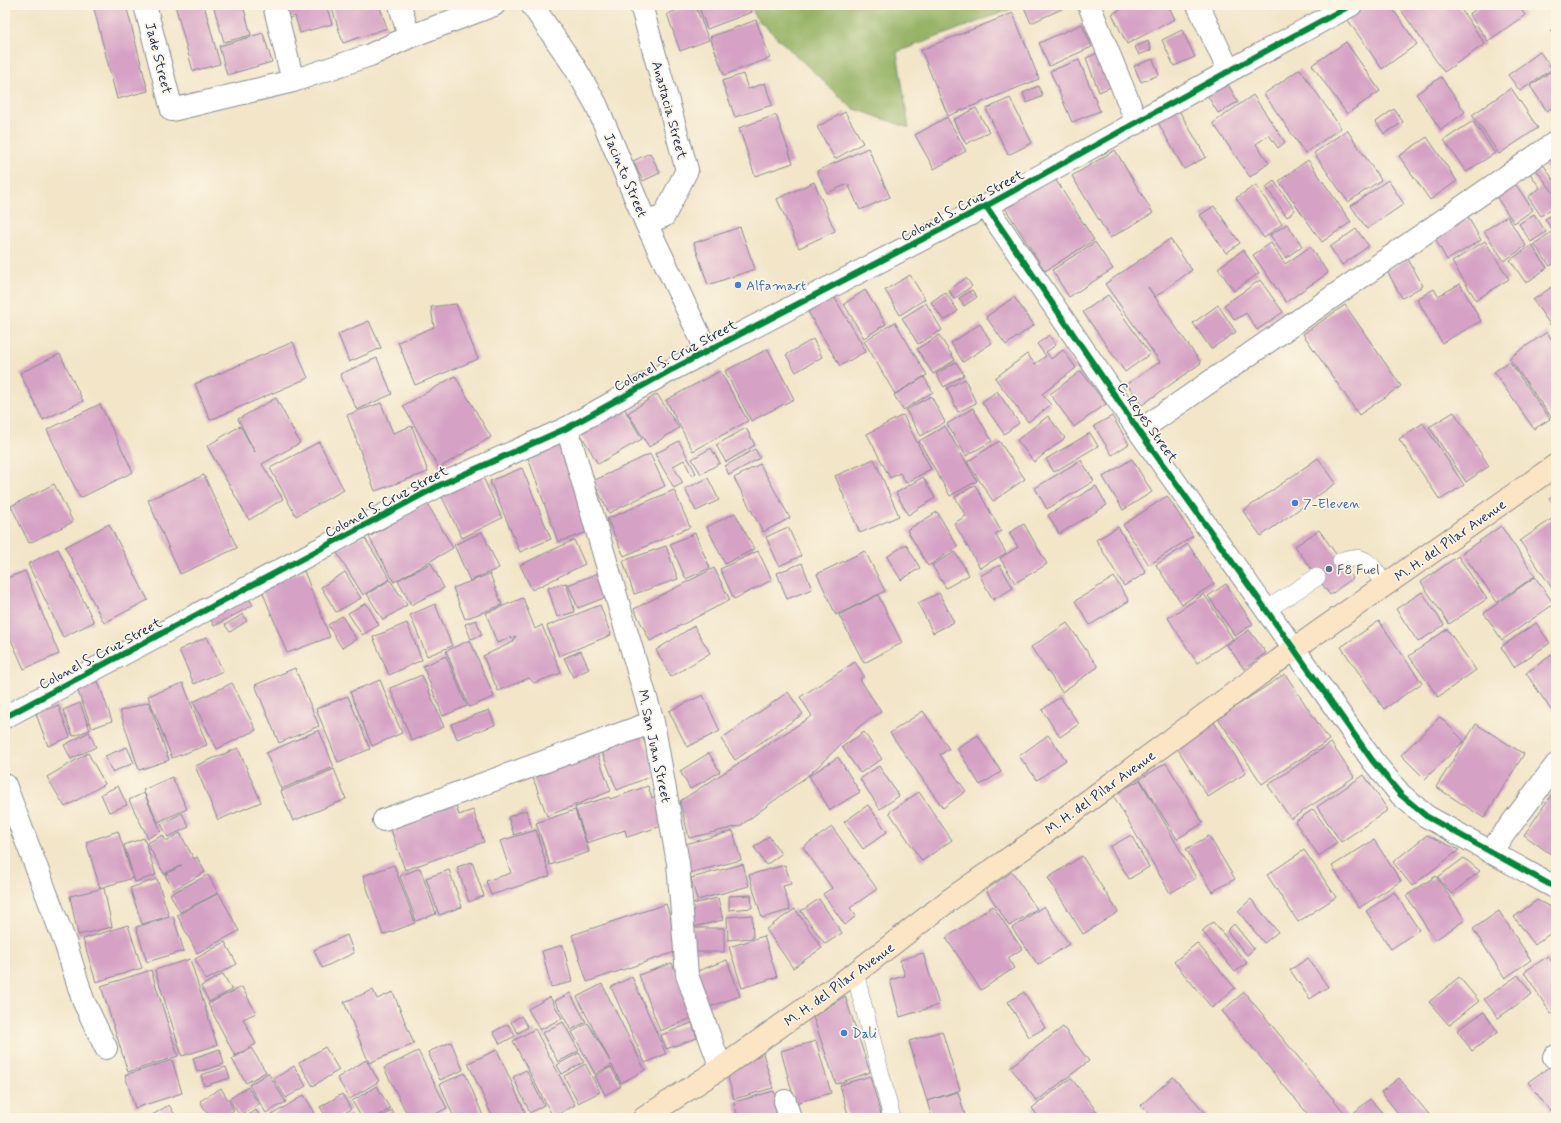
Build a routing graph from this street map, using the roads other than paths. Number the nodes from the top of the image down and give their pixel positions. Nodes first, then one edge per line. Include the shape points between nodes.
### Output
1 (146, 5) edge
2 (274, 5) edge
3 (400, 5) edge
4 (494, 5) edge
5 (532, 5) edge
6 (641, 5) edge
7 (1089, 5) edge
8 (1198, 5) edge
9 (1350, 5) edge
10 (409, 37) junction
11 (1229, 71) junction
12 (293, 81) junction
13 (1137, 123) junction
14 (1556, 142) edge
15 (986, 206) junction
16 (646, 223) junction
17 (707, 351) junction
18 (566, 428) junction
19 (1139, 431) junction
20 (1556, 465) edge
21 (1341, 561) dead end
22 (1317, 577) dead end
23 (1385, 586) junction
24 (1266, 610) junction
25 (1294, 649) junction
26 (5, 717) edge
27 (653, 722) junction
28 (1556, 765) edge
29 (5, 785) edge
30 (384, 820) dead end
31 (1490, 852) junction
32 (1556, 888) edge
33 (855, 973) junction
34 (106, 1048) dead end
35 (721, 1068) junction
36 (644, 1118) edge
37 (892, 1118) edge

1 - 12 street, Jade Street via 172,110
2 - 12 street
3 - 10 street
4 - 10 street
5 - 16 street, Jacinto Street via 574,66 596,104
6 - 16 street, Anastacia Street via 687,170 664,216
7 - 13 street
8 - 11 street
9 - 11 street, Colonel S. Cruz Street
10 - 12 street via 370,54
11 - 13 street, Colonel S. Cruz Street
13 - 15 street, Colonel S. Cruz Street
14 - 19 street
15 - 17 street, Colonel S. Cruz Street
15 - 19 street, C. Reyes Street
16 - 17 street, Jacinto Street
17 - 18 street, Colonel S. Cruz Street
18 - 26 street, Colonel S. Cruz Street via 440,485
18 - 27 street, M. San Juan Street
19 - 24 street, C. Reyes Street
20 - 23 main road, M. H. del Pilar Avenue
21 - 23 lane via 1352,557 1371,564
22 - 24 lane
23 - 25 main road, M. H. del Pilar Avenue
24 - 25 street, C. Reyes Street
25 - 31 street, C. Reyes Street via 1372,760 1401,795 1426,816
25 - 33 main road, M. H. del Pilar Avenue via 1031,843 952,898
27 - 30 street
27 - 35 street, M. San Juan Street via 678,862 687,975
28 - 31 street
29 - 34 street via 66,945 83,1000
31 - 32 street, C. Reyes Street
33 - 35 main road, M. H. del Pilar Avenue
33 - 37 lane
35 - 36 main road, M. H. del Pilar Avenue

